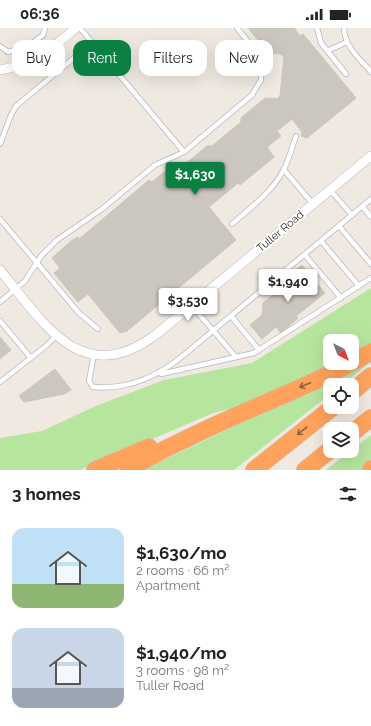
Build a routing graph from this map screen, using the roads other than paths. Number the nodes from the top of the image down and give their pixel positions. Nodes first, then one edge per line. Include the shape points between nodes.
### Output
1 (45, 28) edge
2 (80, 28) edge
3 (237, 28) edge
4 (317, 28) edge
5 (344, 28) edge
6 (70, 30) edge
7 (36, 40) edge
8 (59, 40) edge
9 (90, 40) edge
10 (347, 42) junction
11 (0, 46) edge
12 (12, 51) edge
13 (327, 51) junction
14 (73, 59) edge
15 (12, 68) edge
16 (0, 70) edge
17 (371, 72) edge
18 (346, 74) dead end
19 (120, 76) edge
20 (296, 136) dead end
21 (0, 144) edge
22 (184, 152) junction
23 (371, 156) edge
24 (284, 170) junction
25 (330, 190) junction
26 (371, 199) edge
27 (313, 204) junction
28 (362, 207) junction
29 (352, 215) junction
30 (371, 217) edge
31 (0, 219) edge
32 (232, 224) dead end
33 (339, 226) junction
34 (322, 241) junction
35 (305, 255) junction
36 (37, 263) junction
37 (371, 264) edge
38 (0, 270) edge
39 (371, 278) edge
40 (359, 286) junction
41 (16, 289) junction
42 (341, 298) junction
43 (0, 302) edge
44 (191, 305) junction
45 (231, 316) junction
46 (0, 321) edge
47 (98, 329) dead end
48 (213, 331) junction
49 (56, 336) junction
50 (259, 350) junction
51 (371, 352) edge
52 (94, 354) junction
53 (236, 357) junction
54 (31, 358) junction
55 (371, 376) edge
56 (150, 377) junction
57 (0, 382) edge
58 (359, 386) edge
59 (324, 414) edge
60 (230, 417) junction
61 (371, 418) edge
62 (359, 427) edge
63 (323, 456) edge
64 (95, 470) edge
65 (129, 470) edge
66 (254, 470) edge
67 (305, 470) edge

1 - 7 lane via 43,35
2 - 9 lane
3 - 22 lane via 259,57 262,74 259,85 248,99
4 - 13 lane via 320,40
5 - 10 lane
6 - 8 street
10 - 13 lane
10 - 17 lane
11 - 12 lane via 8,52
13 - 18 lane
14 - 21 lane via 16,106
15 - 16 street
19 - 22 lane
20 - 24 lane
22 - 36 lane via 155,165 57,240
23 - 25 street, Tuller Road
24 - 27 lane
24 - 32 lane via 268,192
25 - 27 street, Tuller Road
25 - 29 lane
26 - 28 lane
27 - 44 street, Tuller Road
28 - 29 lane
28 - 30 lane
29 - 33 lane
31 - 36 lane
33 - 34 lane
33 - 37 lane
34 - 35 lane
34 - 40 lane
35 - 42 lane
35 - 45 lane
36 - 41 lane
36 - 47 lane via 82,316
38 - 41 street, Tuller Road
39 - 40 lane
40 - 42 lane
41 - 43 lane
41 - 49 street, Tuller Road
42 - 50 lane
44 - 48 lane
44 - 52 street, Tuller Road via 154,336 135,348 120,354
45 - 48 lane
45 - 50 lane
46 - 54 lane
48 - 53 lane
48 - 56 lane via 171,366
49 - 52 street, Tuller Road via 76,349
49 - 54 lane
50 - 53 lane
51 -> 60 highway via 341,370
52 - 56 lane via 89,382 93,386 120,385
53 - 56 lane
54 - 57 lane
55 - 58 highway
59 -> 66 highway
60 - 64 highway via 194,428
60 - 65 highway via 146,458
61 - 62 highway
63 - 67 highway

